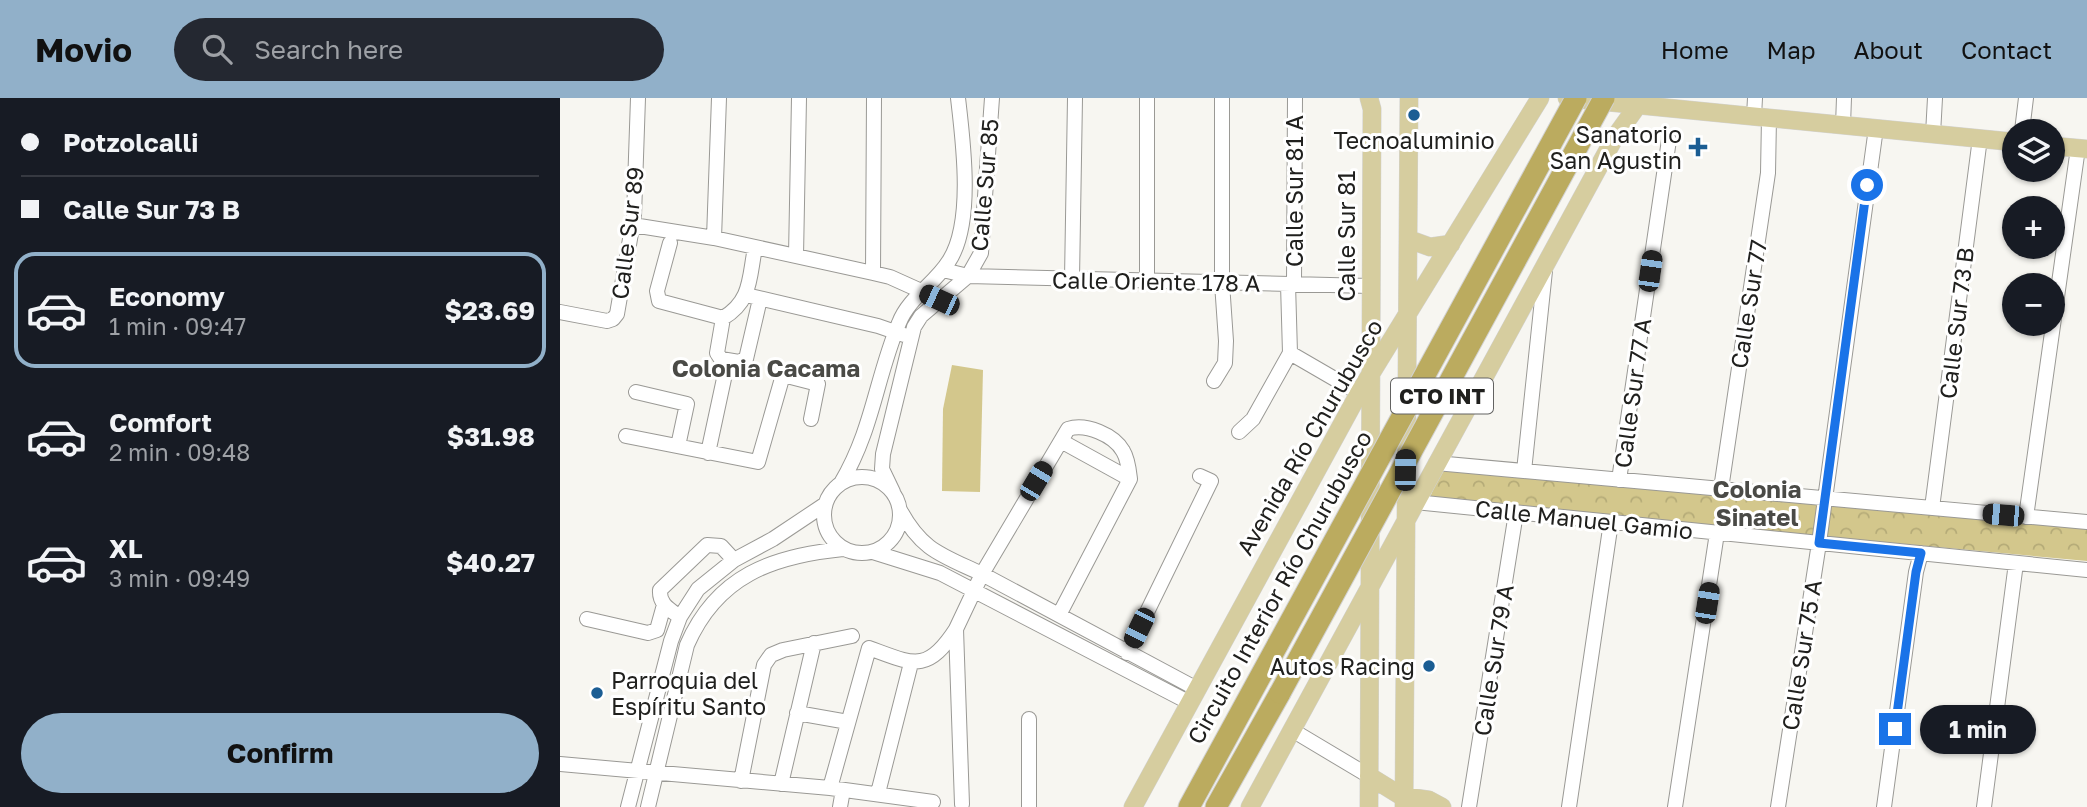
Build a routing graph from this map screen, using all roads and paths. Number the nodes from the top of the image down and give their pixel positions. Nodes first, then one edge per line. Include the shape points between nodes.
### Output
1 (638, 98) edge
2 (719, 98) edge
3 (799, 98) edge
4 (874, 98) edge
5 (958, 98) edge
6 (992, 98) edge
7 (1075, 98) edge
8 (1147, 98) edge
9 (1222, 98) edge
10 (1294, 98) edge
11 (1369, 98) edge
12 (1409, 98) edge
13 (1540, 98) edge
14 (1567, 98) edge
15 (1576, 98) edge
16 (1604, 98) edge
17 (1844, 98) edge
18 (1935, 98) edge
19 (2026, 98) edge
20 (1640, 102) edge
21 (1759, 111) edge
22 (2023, 119) edge
23 (1843, 125) junction
24 (1876, 128) junction
25 (1933, 134) junction
26 (1980, 138) junction
27 (1669, 140) dead end
28 (2002, 141) edge
29 (2082, 148) edge
30 (633, 225) junction
31 (714, 238) junction
32 (1408, 239) junction
33 (670, 243) dead end
34 (1451, 244) junction
35 (755, 248) junction
36 (796, 256) junction
37 (1546, 266) junction
38 (943, 270) junction
39 (873, 273) junction
40 (968, 276) junction
41 (1072, 279) junction
42 (1147, 281) junction
43 (1222, 283) junction
44 (1291, 284) junction
45 (1370, 286) junction
46 (923, 292) junction
47 (753, 297) junction
48 (939, 300) junction
49 (560, 312) edge
50 (1408, 315) junction
51 (723, 318) junction
52 (903, 334) junction
53 (1290, 353) junction
54 (728, 360) junction
55 (1370, 374) junction
56 (1214, 381) dead end
57 (636, 392) dead end
58 (1359, 393) junction
59 (811, 419) dead end
60 (1239, 432) dead end
61 (626, 436) dead end
62 (1060, 441) junction
63 (677, 446) junction
64 (708, 453) junction
65 (1436, 463) junction
66 (1524, 471) junction
67 (1200, 476) dead end
68 (1130, 479) junction
69 (1619, 480) junction
70 (841, 483) junction
71 (1720, 489) junction
72 (893, 492) junction
73 (1824, 499) junction
74 (1415, 502) junction
75 (824, 505) junction
76 (1932, 508) junction
77 (900, 509) junction
78 (1516, 513) junction
79 (2026, 517) junction
80 (1405, 522) junction
81 (1611, 522) junction
82 (2087, 522) edge
83 (1717, 533) junction
84 (1819, 543) junction
85 (843, 549) junction
86 (873, 552) junction
87 (1921, 553) junction
88 (734, 559) junction
89 (2016, 563) junction
90 (2087, 570) edge
91 (982, 574) junction
92 (1370, 587) junction
93 (975, 589) junction
94 (664, 605) junction
95 (1059, 615) junction
96 (680, 617) junction
97 (587, 619) dead end
98 (956, 629) junction
99 (852, 636) dead end
100 (814, 643) junction
101 (1127, 653) junction
102 (911, 663) junction
103 (1193, 696) junction
104 (797, 713) junction
105 (1029, 719) dead end
106 (848, 722) junction
107 (1292, 730) junction
108 (560, 764) edge
109 (637, 771) junction
110 (658, 774) junction
111 (1369, 776) junction
112 (741, 781) junction
113 (781, 784) junction
114 (837, 789) junction
115 (878, 793) junction
116 (933, 802) dead end
117 (1409, 803) edge
118 (962, 804) dead end
119 (1033, 806) edge
120 (628, 807) edge
121 (648, 807) edge
122 (840, 807) edge
123 (1133, 807) edge
124 (1189, 807) edge
125 (1216, 807) edge
126 (1250, 807) edge
127 (1369, 807) edge
128 (1442, 807) edge
129 (1469, 807) edge
130 (1569, 807) edge
131 (1675, 807) edge
132 (1777, 807) edge
133 (1884, 807) edge
134 (1984, 807) edge

1 - 30 street, Calle Sur 89
2 - 31 street
3 - 36 street
4 - 39 street
5 - 38 street, Calle Sur 85 via 965,173 962,216 955,251
6 - 40 street, Calle Sur 85 via 982,245
7 - 41 street
8 - 42 street
9 - 43 street
10 - 44 street, Calle Sur 81 A
11 - 45 main road, Calle Sur 81
12 - 32 main road
13 - 34 main road, Avenida Río Churubusco / CTO INT
14 - 20 main road
15 - 124 highway, Circuito Interior Río Churubusco / CTO INT, bridge
16 - 125 highway, CTO INT, bridge
17 - 23 street
18 - 25 street
19 - 22 street
20 - 21 main road
20 - 37 main road, CTO INT via 1615,137
21 - 23 main road
21 - 71 street, Calle Sur 77 via 1768,173
23 - 24 main road
24 - 25 main road
24 - 73 street, Calle Sur 75 A
25 - 26 main road
26 - 28 main road
26 - 76 street, Calle Sur 73 B
27 - 69 street, Calle Sur 77 A
29 - 79 street
30 - 31 street
30 - 49 street, Calle Sur 89 via 613,319
31 - 35 street
32 - 34 main road via 1430,247
32 - 50 main road
33 - 51 street via 656,296
34 - 50 main road, Avenida Río Churubusco / CTO INT
35 - 36 street
35 - 47 street
36 - 39 street
37 - 65 main road, CTO INT
37 - 66 street
38 - 40 street, Calle Oriente 178 A
38 - 46 street, Calle Sur 85
39 - 46 street
40 - 41 street, Calle Oriente 178 A
40 - 48 street, Calle Sur 85
41 - 42 street, Calle Oriente 178 A
42 - 43 street, Calle Oriente 178 A
43 - 44 street, Calle Oriente 178 A
43 - 56 street via 1225,352
44 - 45 street, Calle Oriente 178 A
44 - 53 street, Calle Sur 81 A
45 - 55 main road, Calle Sur 81
46 - 48 street
46 - 52 street, Calle Sur 85 via 910,303
47 - 51 street
47 - 52 street
47 - 54 street via 747,359
48 - 52 street, Calle Sur 85
50 - 55 main road, Avenida Río Churubusco / CTO INT
50 - 80 main road
51 - 54 street via 717,353
52 - 70 street, Calle Sur 85 via 858,453
52 - 72 street, Calle Sur 85 via 882,469
53 - 58 street
53 - 60 street via 1253,419
54 - 64 street
55 - 58 main road, Avenida Río Churubusco / CTO INT
55 - 92 main road, Calle Sur 81
57 - 63 street via 686,403
58 - 103 main road, Avenida Río Churubusco / CTO INT
59 - 64 street via 818,384 783,375 760,458 754,462
61 - 63 street
62 - 68 street
62 - 68 street via 1068,429 1093,429 1123,450
62 - 91 street
63 - 64 street
65 - 66 street, Calle Manuel Gamio
65 - 74 main road, CTO INT
66 - 69 street, Calle Manuel Gamio
67 - 101 street via 1211,481
68 - 95 street
69 - 71 street, Calle Manuel Gamio
70 - 72 street via 874,478
70 - 75 street
71 - 73 street, Calle Manuel Gamio
72 - 77 street
73 - 76 street, Calle Manuel Gamio
73 - 84 street, Calle Sur 75 A
74 - 78 street, Calle Manuel Gamio
74 - 80 main road, CTO INT
75 - 85 street via 826,531
75 - 88 street
76 - 79 street, Calle Manuel Gamio
77 - 86 street via 895,536
77 - 91 street via 921,542
78 - 81 street, Calle Manuel Gamio
78 - 129 street, Calle Sur 79 A
79 - 82 street, Calle Manuel Gamio
80 - 92 main road, CTO INT
80 - 117 main road
81 - 83 street, Calle Manuel Gamio
81 - 130 street
83 - 84 street, Calle Manuel Gamio
83 - 131 street
84 - 87 street, Calle Manuel Gamio
84 - 132 street, Calle Sur 75 A
85 - 86 street
85 - 110 street via 813,552 760,569 710,604 687,645
86 - 93 street
87 - 89 street, Calle Manuel Gamio
87 - 133 street
88 - 94 street via 722,546 707,545 660,590
88 - 96 street via 698,589
89 - 90 street, Calle Manuel Gamio
89 - 134 street
91 - 93 street
91 - 95 street
92 - 107 main road, CTO INT
92 - 111 main road, Calle Sur 81
93 - 98 street
93 - 103 street
94 - 96 street
94 - 97 street via 657,630 648,632
95 - 101 street
96 - 109 street
98 - 102 street via 944,648
98 - 118 street
99 - 100 street
100 - 104 street
100 - 112 street via 783,649 764,665
101 - 103 street
102 - 106 street via 869,648
102 - 115 street
103 - 123 main road, Avenida Río Churubusco / CTO INT
104 - 106 street
104 - 113 street
105 - 119 street
106 - 114 street
107 - 111 street
107 - 126 main road, CTO INT
108 - 109 street
109 - 110 street
109 - 120 street
110 - 112 street
110 - 121 street
111 - 117 main road
111 - 127 main road, Calle Sur 81
112 - 113 street
113 - 114 street
114 - 115 street
114 - 122 street
115 - 116 street
117 - 128 main road via 1429,800

